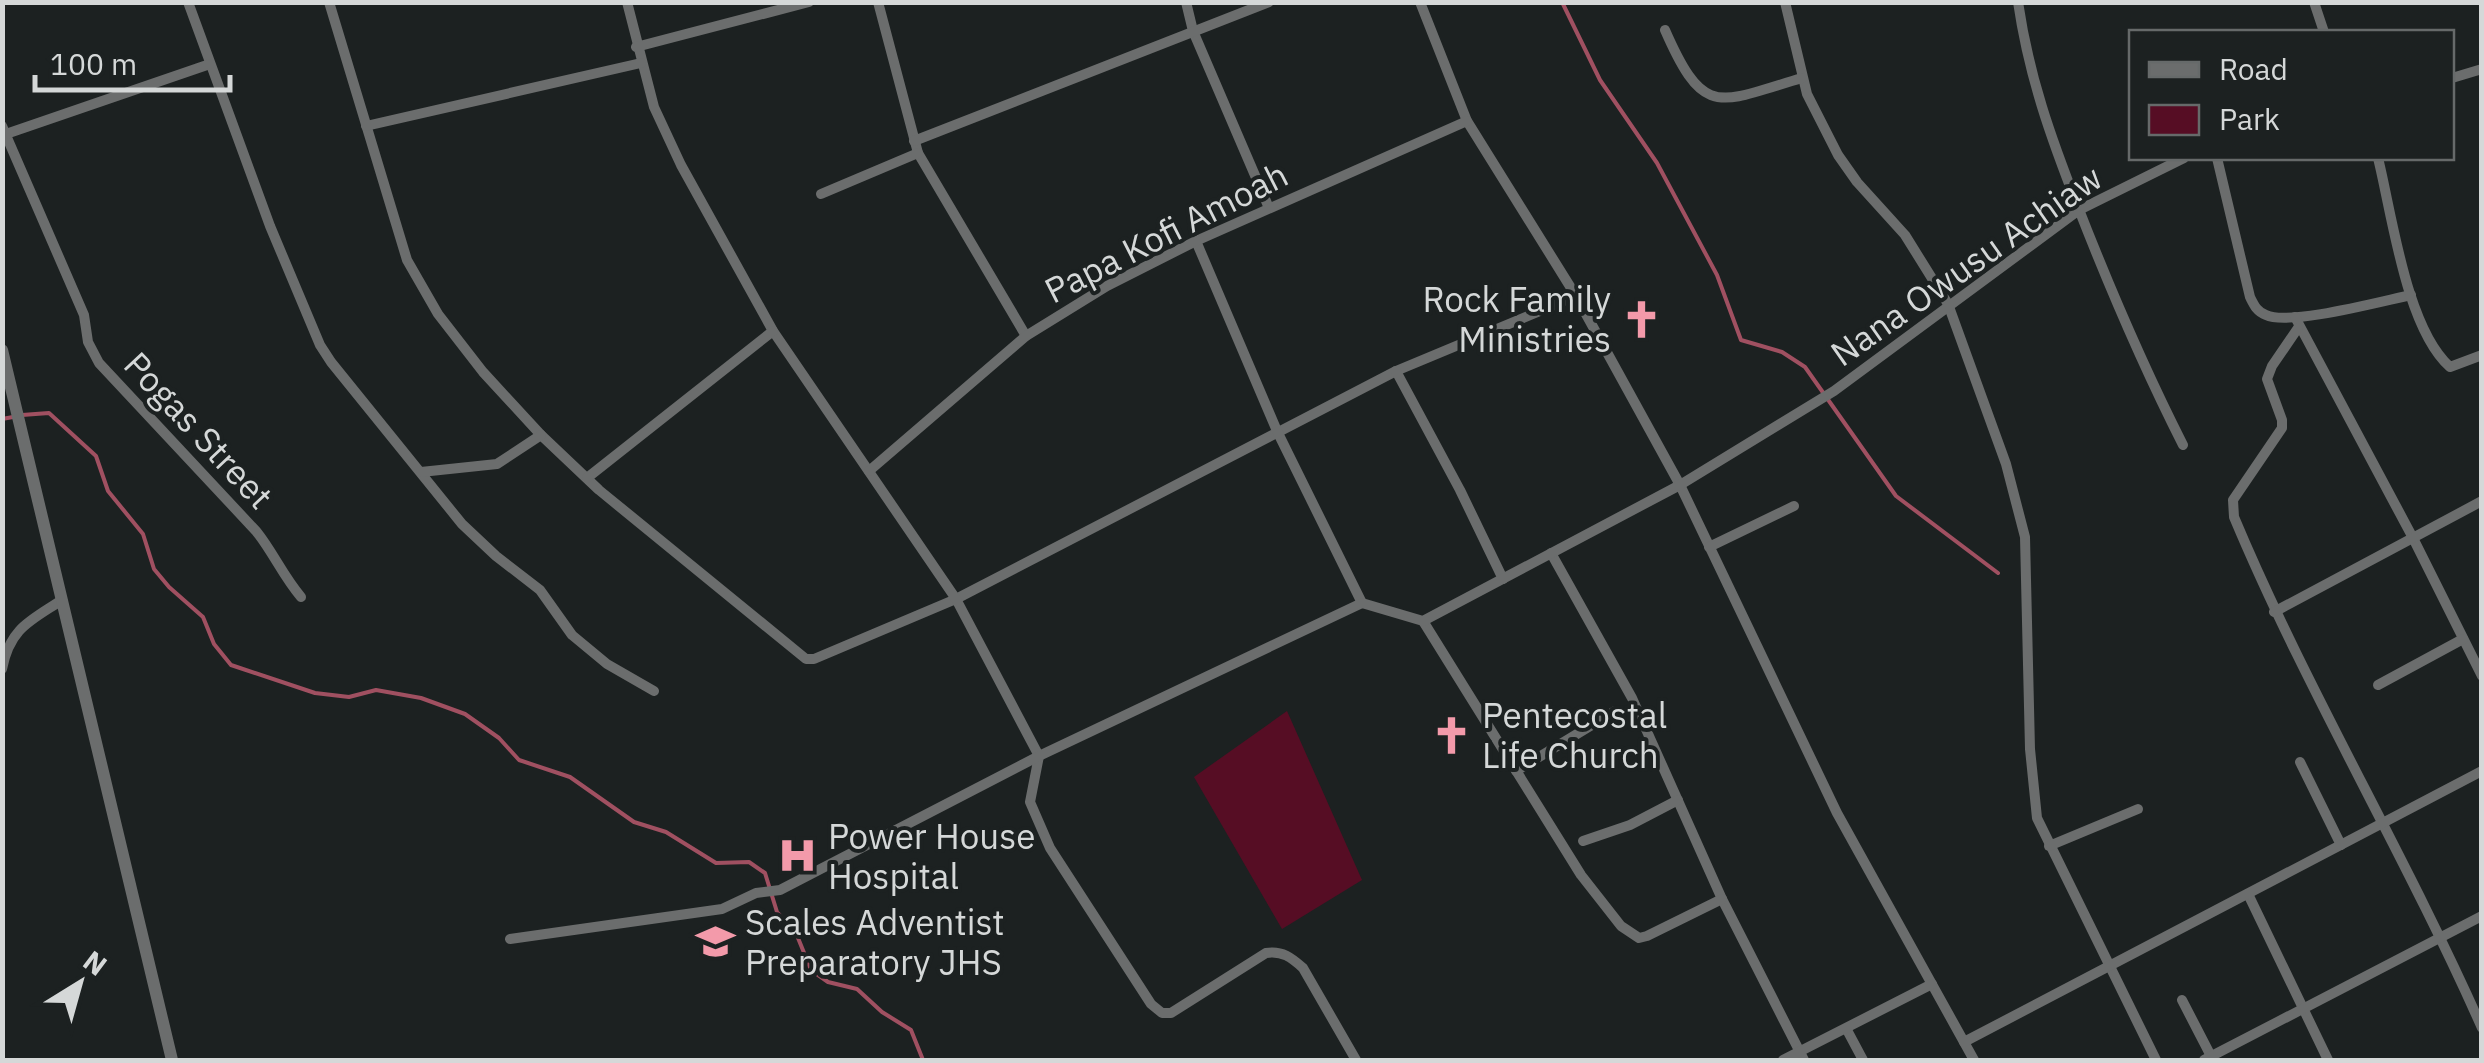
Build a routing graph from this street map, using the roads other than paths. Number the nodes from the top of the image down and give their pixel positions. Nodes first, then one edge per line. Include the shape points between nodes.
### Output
1 (188, 2) edge
2 (329, 2) edge
3 (627, 2) edge
4 (809, 2) edge
5 (878, 2) edge
6 (1186, 2) edge
7 (1269, 2) edge
8 (1420, 2) edge
9 (1786, 2) edge
10 (2018, 2) edge
11 (2314, 2) edge
12 (1665, 30) dead end
13 (2323, 30) edge
14 (1193, 31) junction
15 (636, 47) junction
16 (641, 62) junction
17 (210, 64) junction
18 (2482, 69) edge
19 (2454, 77) edge
20 (1802, 78) junction
21 (1467, 122) junction
22 (366, 126) junction
23 (4, 130) edge
24 (916, 147) junction
25 (2180, 160) edge
26 (2217, 160) edge
27 (2378, 160) edge
28 (821, 194) dead end
29 (1270, 208) junction
30 (2079, 210) junction
31 (1196, 242) junction
32 (2410, 295) junction
33 (1576, 296) junction
34 (1948, 304) junction
35 (2296, 322) junction
36 (774, 331) junction
37 (1026, 336) junction
38 (2, 350) edge
39 (2482, 355) edge
40 (1396, 371) junction
41 (1277, 430) junction
42 (541, 435) junction
43 (2183, 446) dead end
44 (869, 471) junction
45 (421, 472) junction
46 (587, 478) junction
47 (1680, 485) junction
48 (2482, 501) edge
49 (1794, 506) dead end
50 (2414, 538) junction
51 (1710, 547) junction
52 (1552, 553) junction
53 (1502, 579) junction
54 (301, 597) dead end
55 (956, 599) junction
56 (62, 600) junction
57 (1362, 603) junction
58 (2274, 612) junction
59 (1423, 621) junction
60 (2463, 639) junction
61 (2, 669) edge
62 (2482, 676) edge
63 (2378, 684) dead end
64 (654, 691) dead end
65 (1615, 711) dead end
66 (1040, 756) junction
67 (2300, 762) dead end
68 (1516, 771) junction
69 (2482, 772) edge
70 (1678, 800) junction
71 (2138, 809) dead end
72 (2384, 822) junction
73 (1583, 841) dead end
74 (2049, 846) junction
75 (2341, 846) junction
76 (2248, 894) junction
77 (1722, 899) junction
78 (2482, 916) edge
79 (2442, 937) junction
80 (510, 939) dead end
81 (2108, 966) junction
82 (1932, 984) junction
83 (2182, 1000) dead end
84 (2302, 1009) junction
85 (2482, 1028) edge
86 (1847, 1030) junction
87 (1964, 1042) junction
88 (1802, 1056) edge
89 (2210, 1059) edge
90 (172, 1060) edge
91 (1356, 1060) edge
92 (1783, 1060) edge
93 (1863, 1060) edge
94 (1974, 1060) edge
95 (2156, 1060) edge
96 (2328, 1060) edge

1 - 17 street
2 - 22 street
3 - 15 street
4 - 15 street
5 - 24 street
6 - 14 street
7 - 14 street
8 - 21 street
9 - 20 street
10 - 30 street via 2044,120
11 - 13 street
12 - 20 street via 1682,70 1698,90 1717,99
14 - 24 street
14 - 29 street
15 - 16 street
16 - 22 street
16 - 36 street via 681,165
17 - 23 street
17 - 45 street via 320,345
18 - 19 street
20 - 34 street via 1838,156 1905,235
21 - 29 street, Papa Kofi Amoah
21 - 33 street
22 - 42 street via 407,260 438,314
23 - 54 street, Pogas Street via 100,363 256,531
24 - 28 street
24 - 37 street
25 - 30 street, Nana Owusu Achiaw
26 - 35 street via 2254,307
27 - 32 street
29 - 31 street, Papa Kofi Amoah
30 - 34 street, Nana Owusu Achiaw
30 - 43 street
31 - 37 street, Papa Kofi Amoah
31 - 41 street
32 - 35 street
32 - 39 street via 2450,367
33 - 40 street
33 - 47 street
34 - 47 street, Nana Owusu Achiaw via 1834,391
34 - 74 street via 2025,537 2031,785
35 - 50 street
35 - 58 street via 2266,380 2282,428 2233,500
36 - 44 street
36 - 46 street
37 - 44 street, Papa Kofi Amoah
38 - 56 street
40 - 41 street
40 - 53 street
41 - 55 street
41 - 57 street
42 - 45 street via 496,464
42 - 46 street
44 - 55 street
45 - 64 street via 462,524 540,590 572,635
46 - 55 street via 806,659
47 - 51 street
47 - 52 street, Nana Owusu Achiaw
48 - 50 street
49 - 51 street
50 - 58 street
50 - 60 street
51 - 82 street via 1837,814
52 - 53 street, Nana Owusu Achiaw
52 - 70 street via 1632,698
53 - 59 street, Nana Owusu Achiaw
55 - 66 street
56 - 61 street via 19,629
56 - 90 street
57 - 59 street
57 - 66 street
58 - 72 street
59 - 68 street
60 - 62 street
60 - 63 street
65 - 68 street
66 - 80 street via 780,890 722,908
66 - 91 street via 1032,811 1151,1004 1171,1013 1276,951 1304,968
67 - 75 street
68 - 77 street via 1580,876 1630,934 1646,936
69 - 72 street
70 - 73 street
70 - 77 street
71 - 74 street
72 - 75 street
72 - 79 street
74 - 81 street
75 - 76 street
76 - 81 street
76 - 84 street
77 - 88 street
78 - 79 street
79 - 84 street
79 - 85 street
81 - 87 street
81 - 95 street
82 - 86 street
82 - 87 street
83 - 89 street
84 - 89 street
84 - 96 street
86 - 88 street
86 - 93 street
87 - 94 street
88 - 92 street

